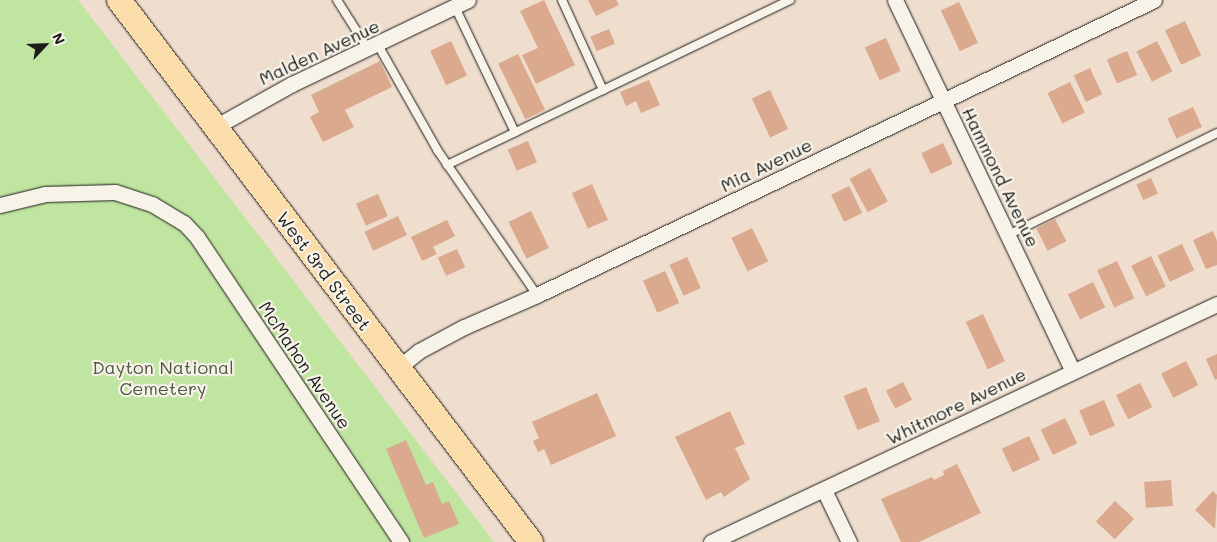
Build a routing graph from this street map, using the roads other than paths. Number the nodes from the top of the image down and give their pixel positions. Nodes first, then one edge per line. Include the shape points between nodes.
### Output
1 (119, 0) edge
2 (337, 0) edge
3 (562, 0) edge
4 (790, 0) edge
5 (895, 0) edge
6 (1154, 0) edge
7 (462, 3) edge
8 (373, 47) junction
9 (604, 90) junction
10 (944, 101) junction
11 (215, 127) junction
12 (515, 132) junction
13 (1217, 133) edge
14 (447, 165) junction
15 (0, 205) edge
16 (1008, 235) junction
17 (537, 295) junction
18 (1217, 304) edge
19 (398, 368) junction
20 (1073, 371) junction
21 (824, 490) junction
22 (401, 542) edge
23 (531, 542) edge
24 (711, 542) edge
25 (849, 542) edge

1 - 11 main road, West 3rd Street
2 - 8 lane
3 - 9 lane
4 - 9 lane
5 - 10 street, Hammond Avenue
6 - 10 street, Mia Avenue
7 - 8 street, Malden Avenue
7 - 12 lane
8 - 11 street, Malden Avenue via 238,112
8 - 14 lane
9 - 12 lane
10 - 16 street, Hammond Avenue
10 - 17 street, Mia Avenue
11 - 19 main road, West 3rd Street
12 - 14 lane
13 - 16 lane
14 - 17 lane
15 - 22 street, McMahon Avenue via 45,194 114,192 172,214 198,237
16 - 20 street, Hammond Avenue
17 - 19 street, Mia Avenue via 441,338
18 - 20 street, Whitmore Avenue
19 - 23 main road, West 3rd Street
20 - 21 street, Whitmore Avenue
21 - 24 street, Whitmore Avenue
21 - 25 street

